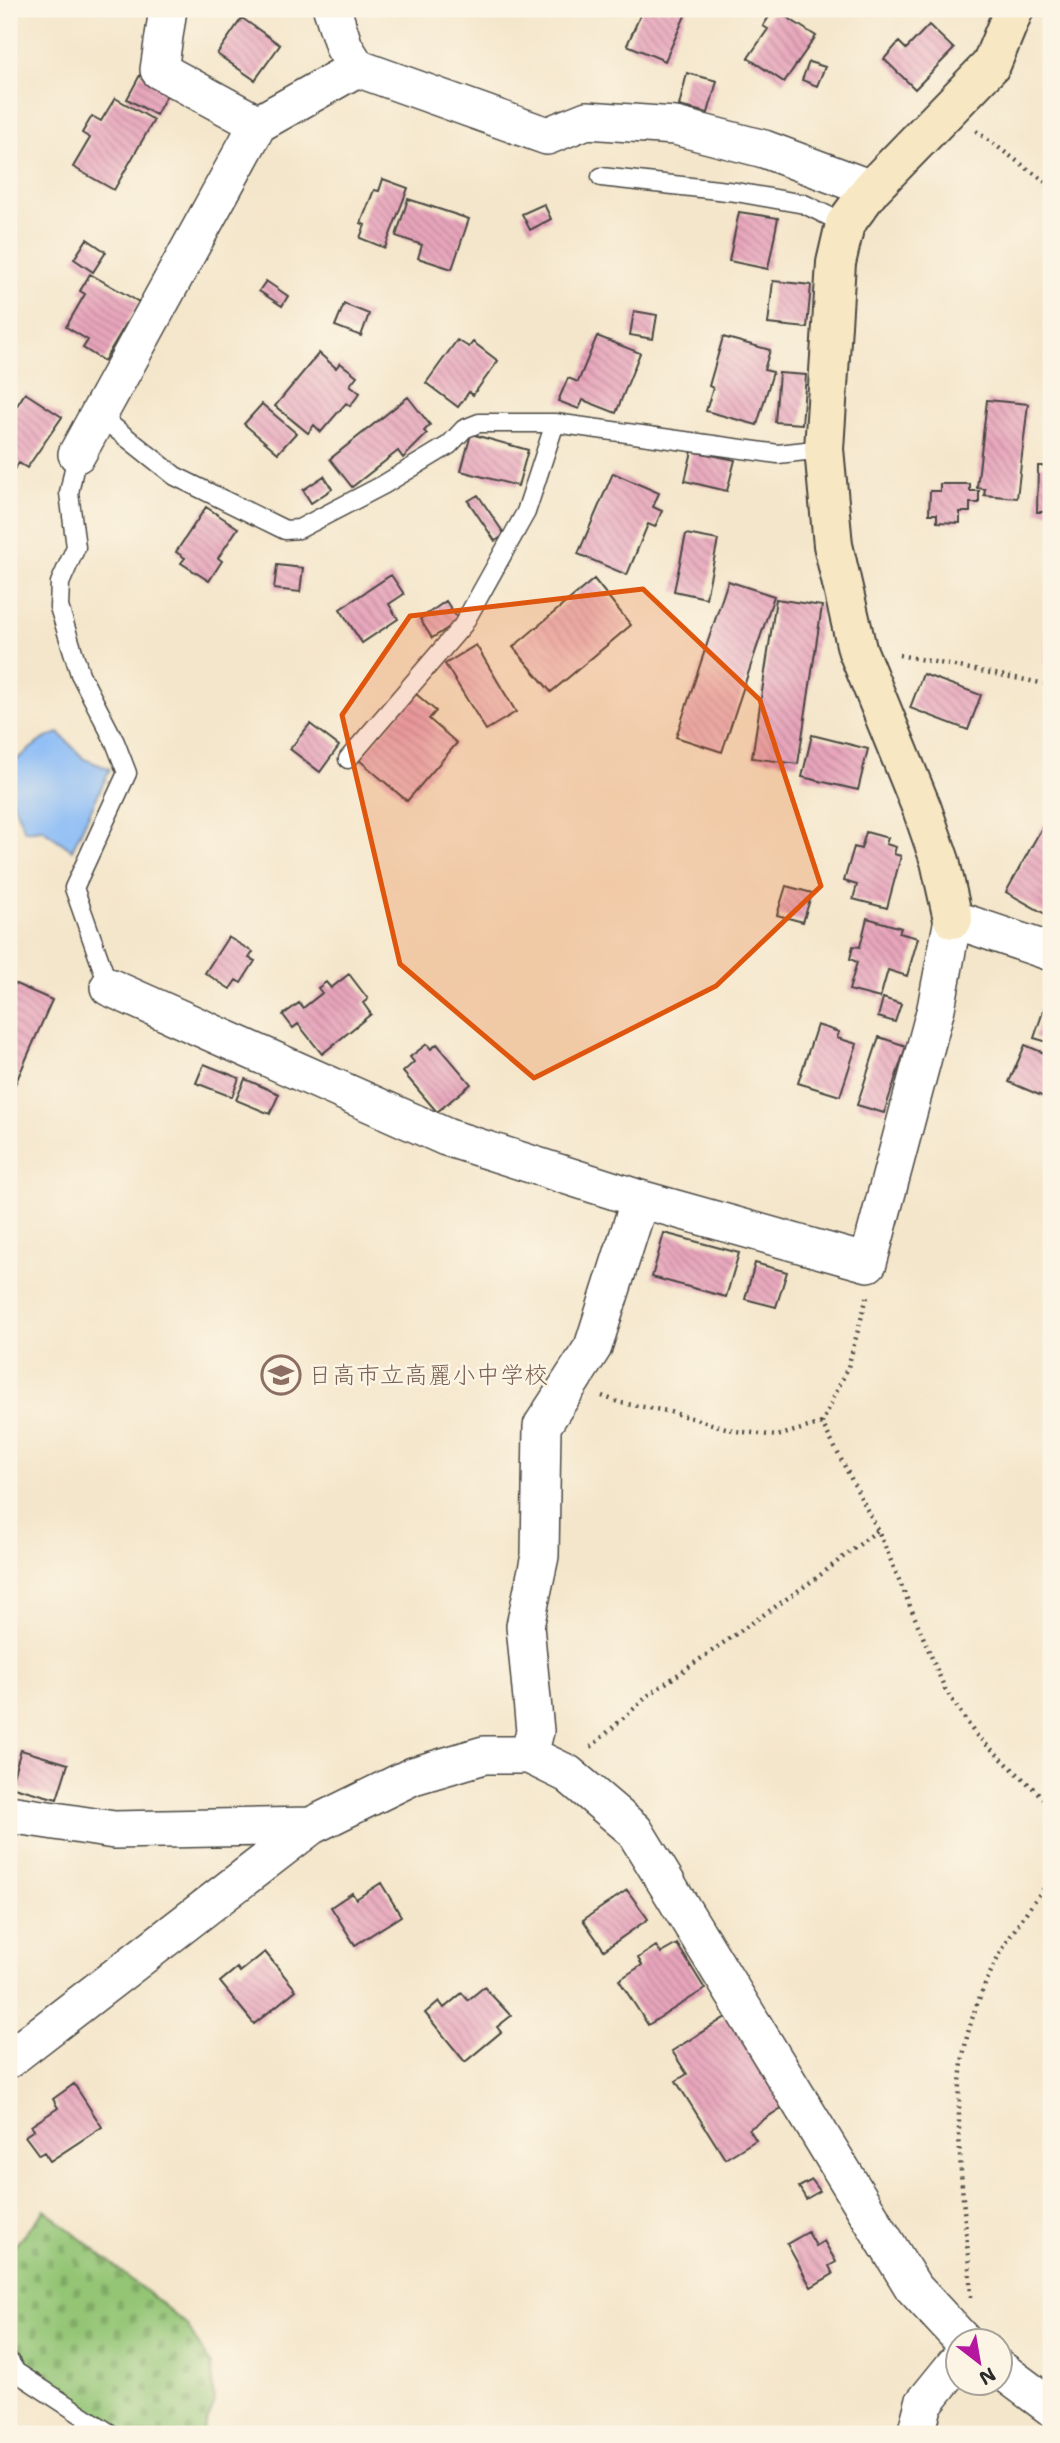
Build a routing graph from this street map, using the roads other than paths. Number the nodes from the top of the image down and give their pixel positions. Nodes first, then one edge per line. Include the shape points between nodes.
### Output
1 (168, 9) edge
2 (332, 9) edge
3 (1014, 9) edge
4 (357, 68) junction
5 (258, 124) junction
6 (601, 177) dead end
7 (871, 190) junction
8 (845, 224) junction
9 (97, 414) junction
10 (555, 423) junction
11 (824, 449) junction
12 (77, 454) joint
13 (348, 759) dead end
14 (953, 919) junction
15 (1051, 952) edge
16 (109, 986) joint
17 (640, 1199) junction
18 (529, 1755) junction
19 (9, 1814) edge
20 (311, 1826) junction
21 (9, 2059) edge
22 (967, 2326) edge
23 (9, 2361) edge
24 (944, 2378) edge
25 (1014, 2379) edge
26 (1051, 2407) edge
27 (111, 2434) edge
28 (916, 2434) edge

1 - 5 street via 159,70
2 - 4 street via 344,47
3 - 7 street via 991,65
4 - 5 street
4 - 7 street via 547,136 587,120 675,126 764,149
5 - 9 street
6 - 8 lane via 803,204
7 - 8 street
8 - 11 street via 836,262
9 - 10 lane via 175,476 285,530 299,529 383,485 479,423
9 - 12 street
10 - 11 lane via 778,454
10 - 13 lane via 526,512 463,625
11 - 14 street via 833,545 857,649 940,861
12 - 16 lane via 69,493 76,547 60,583 59,607 80,674 127,773 74,888
14 - 15 street
14 - 17 street via 936,1008 868,1263
16 - 17 street via 446,1137
17 - 18 street via 593,1346 542,1426 540,1556 525,1626 536,1731
18 - 20 street via 484,1755 413,1776
18 - 22 street via 568,1774 634,1830 913,2287
19 - 20 street via 114,1830
20 - 21 street
23 - 27 lane via 16,2372
24 - 28 street via 924,2403
25 - 26 street

